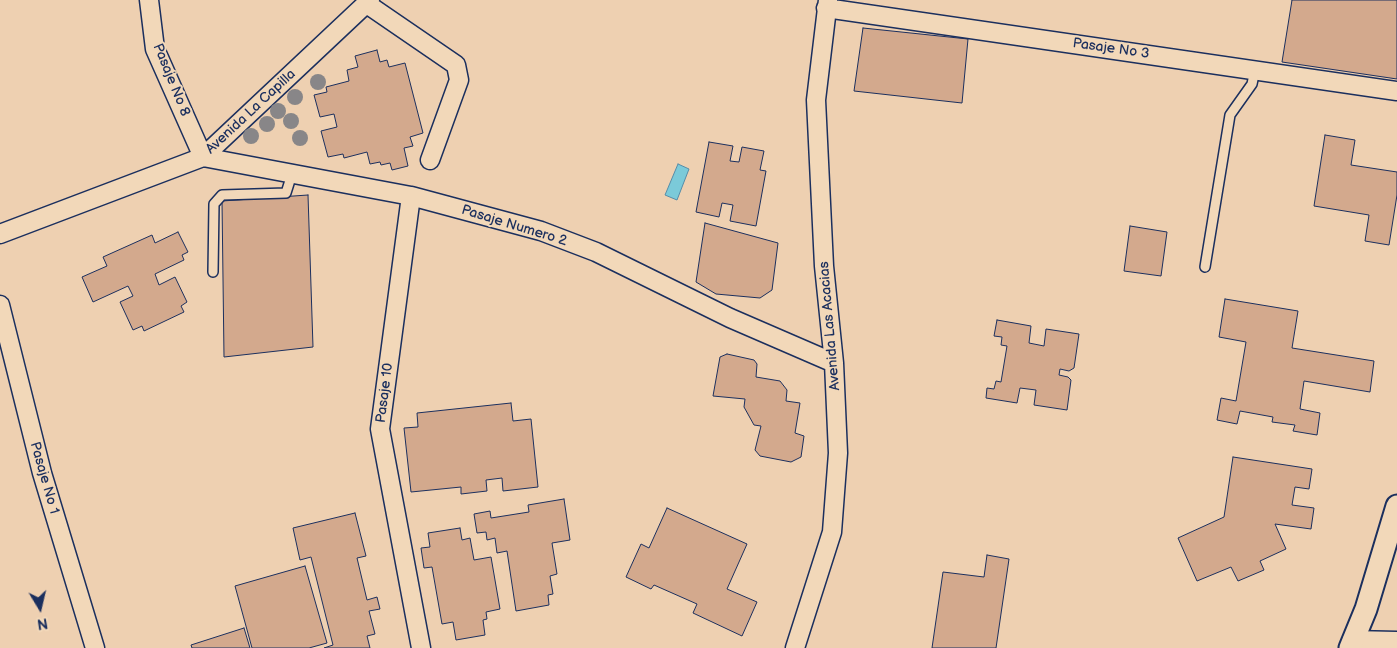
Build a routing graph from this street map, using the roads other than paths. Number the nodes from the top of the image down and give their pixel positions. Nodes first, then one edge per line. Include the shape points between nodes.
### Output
1 (149, 0) edge
2 (369, 2) edge
3 (827, 4) edge
4 (1255, 70) junction
5 (1397, 91) edge
6 (203, 157) junction
7 (430, 160) dead end
8 (292, 174) junction
9 (411, 196) junction
10 (0, 234) edge
11 (1205, 267) dead end
12 (213, 272) dead end
13 (0, 305) edge
14 (834, 363) junction
15 (1396, 511) edge
16 (1397, 642) edge
17 (1351, 644) edge
18 (95, 648) edge
19 (421, 648) edge
20 (796, 648) edge

1 - 6 street, Pasaje No 8 via 156,49
2 - 6 street, Avenida La Capilla
2 - 7 street via 456,65 459,80
3 - 4 street, Pasaje No 3
3 - 14 street, Avenida Las Acacias via 816,100 824,266
4 - 5 street, Pasaje No 3
4 - 11 lane via 1252,84 1230,114
6 - 8 street, Pasaje Numero 2
6 - 10 street, Avenida La Capilla
8 - 9 street, Pasaje Numero 2
8 - 12 lane via 286,193 222,195 214,204
9 - 14 street, Pasaje Numero 2 via 542,231 596,252 730,318
9 - 19 street, Pasaje 10 via 380,429
13 - 18 street, Pasaje No 1 via 42,474
14 - 20 street, Avenida Las Acacias via 838,453 832,532
15 - 17 street via 1366,609
16 - 17 street

